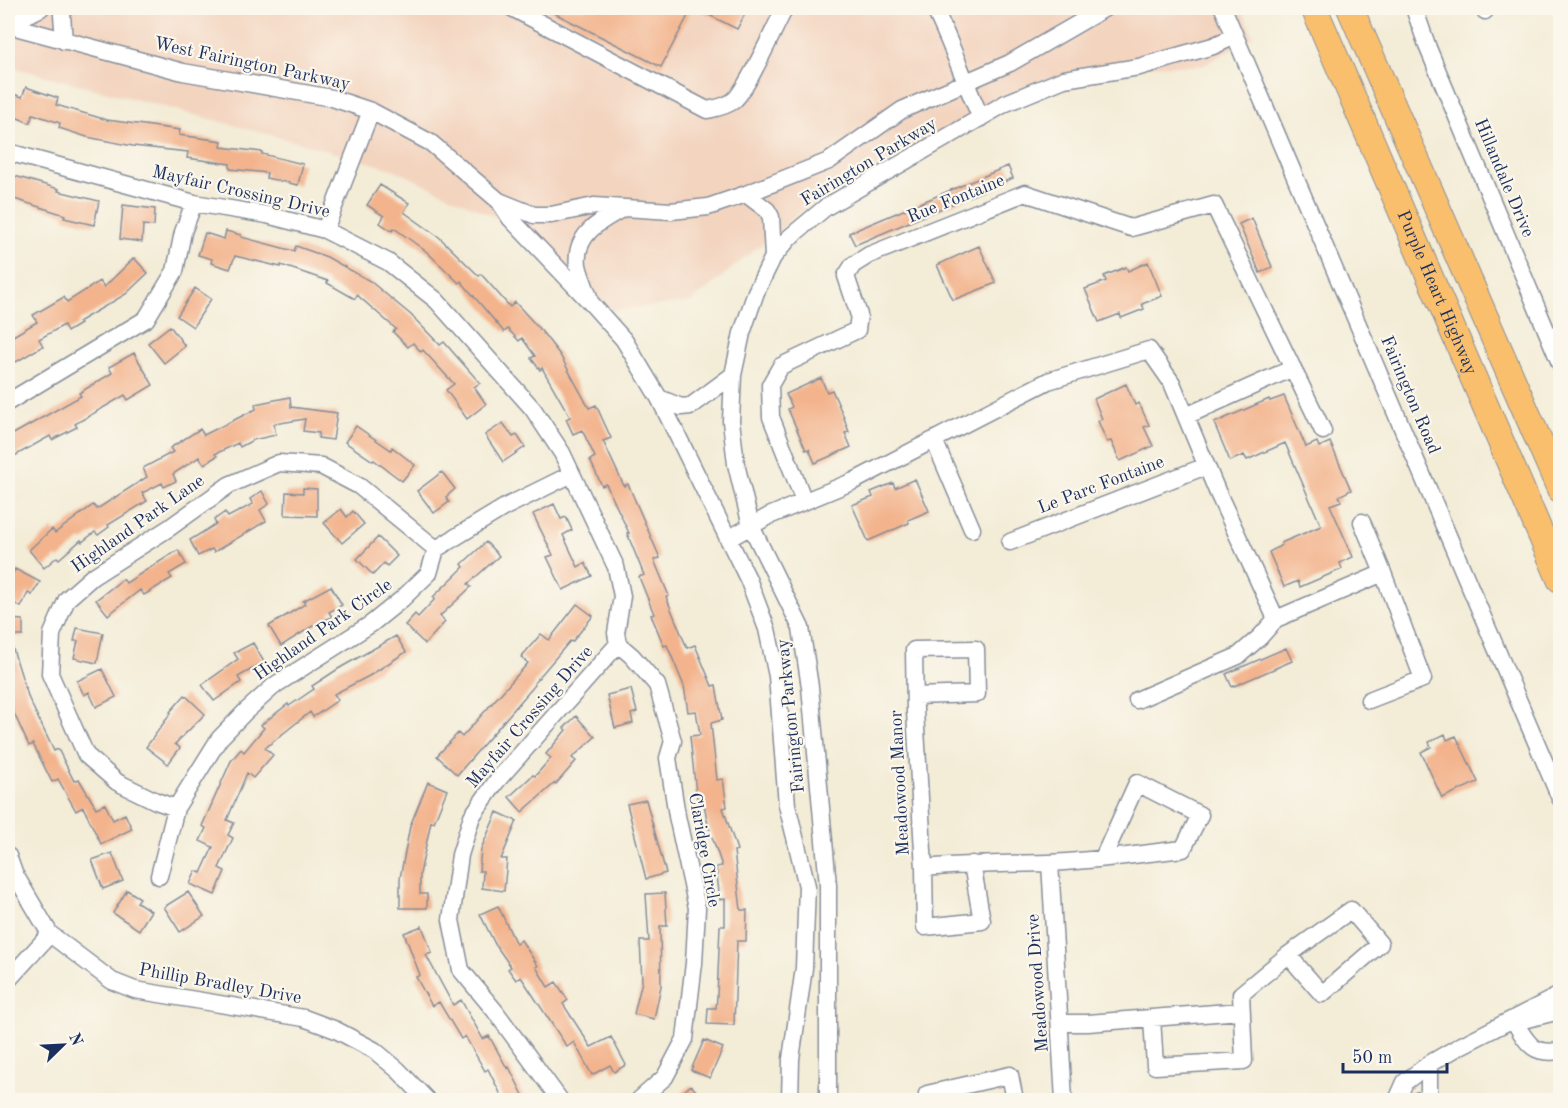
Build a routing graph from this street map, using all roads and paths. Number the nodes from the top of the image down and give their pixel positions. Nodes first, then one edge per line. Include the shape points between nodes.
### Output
1 (40, 8) edge
2 (64, 8) edge
3 (512, 8) edge
4 (785, 8) edge
5 (934, 8) edge
6 (1105, 8) edge
7 (1223, 8) edge
8 (1314, 8) edge
9 (1350, 8) edge
10 (1414, 8) edge
11 (8, 25) edge
12 (1235, 36) junction
13 (64, 40) junction
14 (964, 81) junction
15 (371, 111) junction
16 (981, 118) junction
17 (8, 152) edge
18 (746, 194) junction
19 (499, 201) junction
20 (194, 203) junction
21 (622, 209) junction
22 (325, 230) junction
23 (773, 257) junction
24 (591, 303) junction
25 (1560, 363) edge
26 (1293, 368) junction
27 (733, 375) junction
28 (659, 398) junction
29 (8, 402) edge
30 (1186, 416) junction
31 (1323, 431) dead end
32 (934, 440) junction
33 (1206, 466) junction
34 (572, 474) junction
35 (1560, 489) edge
36 (804, 501) junction
37 (1362, 522) dead end
38 (751, 526) junction
39 (972, 529) dead end
40 (728, 538) junction
41 (1010, 542) dead end
42 (436, 549) junction
43 (1383, 573) junction
44 (1560, 579) edge
45 (1276, 619) junction
46 (618, 644) junction
47 (915, 696) junction
48 (1137, 700) dead end
49 (1369, 700) dead end
50 (1560, 798) edge
51 (176, 808) junction
52 (8, 856) edge
53 (1103, 858) junction
54 (1050, 862) junction
55 (972, 864) junction
56 (924, 868) junction
57 (159, 876) dead end
58 (50, 934) junction
59 (1288, 955) junction
60 (8, 980) edge
61 (1560, 995) edge
62 (1241, 1011) junction
63 (1560, 1011) edge
64 (1152, 1018) junction
65 (1060, 1023) junction
66 (1508, 1023) junction
67 (1560, 1051) edge
68 (1429, 1064) junction
69 (426, 1101) edge
70 (560, 1101) edge
71 (639, 1101) edge
72 (790, 1101) edge
73 (828, 1101) edge
74 (928, 1101) edge
75 (1016, 1101) edge
76 (1064, 1101) edge
77 (1397, 1101) edge
78 (1419, 1101) edge

1 - 11 street
2 - 13 street
3 - 4 street via 707,110 735,100
5 - 14 street
6 - 14 street, Fairington Parkway via 1010,63
7 - 12 street, Fairington Road
8 - 44 highway, Purple Heart Highway
9 - 35 highway, Purple Heart Highway
10 - 25 street, Hillandale Drive
11 - 13 street, West Fairington Parkway
12 - 16 street, Fairington Parkway via 1139,67 1064,79
12 - 50 street, Fairington Road
13 - 15 street, West Fairington Parkway via 183,72 332,98
14 - 16 street
14 - 18 street, Fairington Parkway via 902,110 829,161
15 - 19 street, West Fairington Parkway via 431,143
15 - 22 street
16 - 23 street, Fairington Parkway via 826,207
17 - 20 street, Mayfair Crossing Drive
18 - 21 street, West Fairington Parkway via 708,207 671,212
18 - 23 street via 771,217
19 - 21 street, West Fairington Parkway via 534,215 594,206
19 - 24 street, Fairington Parkway via 510,218
20 - 22 street, Mayfair Crossing Drive
20 - 29 street via 175,271 146,319
21 - 24 street via 587,231 580,245 578,264
22 - 34 street, Mayfair Crossing Drive via 388,262 436,300 533,410
23 - 27 street, Fairington Parkway via 752,302
24 - 28 street, Fairington Parkway via 624,340
26 - 30 street
26 - 31 street
26 - 36 street, Rue Fontaine via 1214,205 1131,228 1025,193 869,255 853,265 846,276 859,315 857,330 780,366 770,385 771,417
27 - 28 street via 692,406 681,408
27 - 38 street, Fairington Parkway via 731,420 736,464
28 - 40 street, Fairington Parkway
30 - 32 street via 1172,383 1149,350 1048,381
30 - 33 street
32 - 36 street via 854,481
32 - 39 street
33 - 41 street, Le Parc Fontaine
33 - 45 street
34 - 42 street via 505,507
34 - 46 street, Mayfair Crossing Drive via 616,567 622,596
36 - 38 street
37 - 43 street
38 - 40 street
38 - 73 street, Fairington Parkway via 801,628 810,687 828,885
40 - 72 street, Fairington Parkway via 759,609 775,667 788,805 807,886 804,968 791,1059
42 - 51 street, Highland Park Circle via 429,573 402,599 371,624 275,685 245,712 219,739
42 - 51 street, Highland Park Lane via 359,486 321,466 279,463 229,485 92,577 67,599 52,634 50,674 86,755 117,782
43 - 45 street
43 - 49 street via 1422,679
45 - 48 street via 1238,656
46 - 70 street, Mayfair Crossing Drive via 496,782 472,816 460,855 451,920 460,970
46 - 71 street, Claridge Circle via 657,685 673,741 668,758 698,908 685,1039 665,1077
47 - 47 street, Meadowood Manor via 914,650 976,648 978,694
47 - 56 street, Meadowood Manor
51 - 57 street, Highland Park Circle
52 - 58 street, Phillip Bradley Drive
53 - 53 street, Meadowood Manor via 1183,849 1200,815 1137,783
53 - 54 street, Meadowood Manor
54 - 55 street, Meadowood Manor
54 - 65 street, Meadowood Drive
55 - 56 street, Meadowood Manor
55 - 56 street, Meadowood Manor via 982,921 925,927
58 - 60 street
58 - 69 street, Phillip Bradley Drive via 112,981 135,990 304,1018 336,1030 374,1050
59 - 59 street via 1351,910 1380,944 1322,994
59 - 62 street via 1241,994
61 - 66 street
62 - 64 street
62 - 64 street via 1244,1061 1155,1066
63 - 66 street
64 - 65 street
65 - 76 street, Meadowood Drive
66 - 67 street via 1535,1050
66 - 68 street
68 - 77 street via 1405,1082
68 - 78 street via 1429,1097
74 - 75 street via 927,1094 1010,1075

